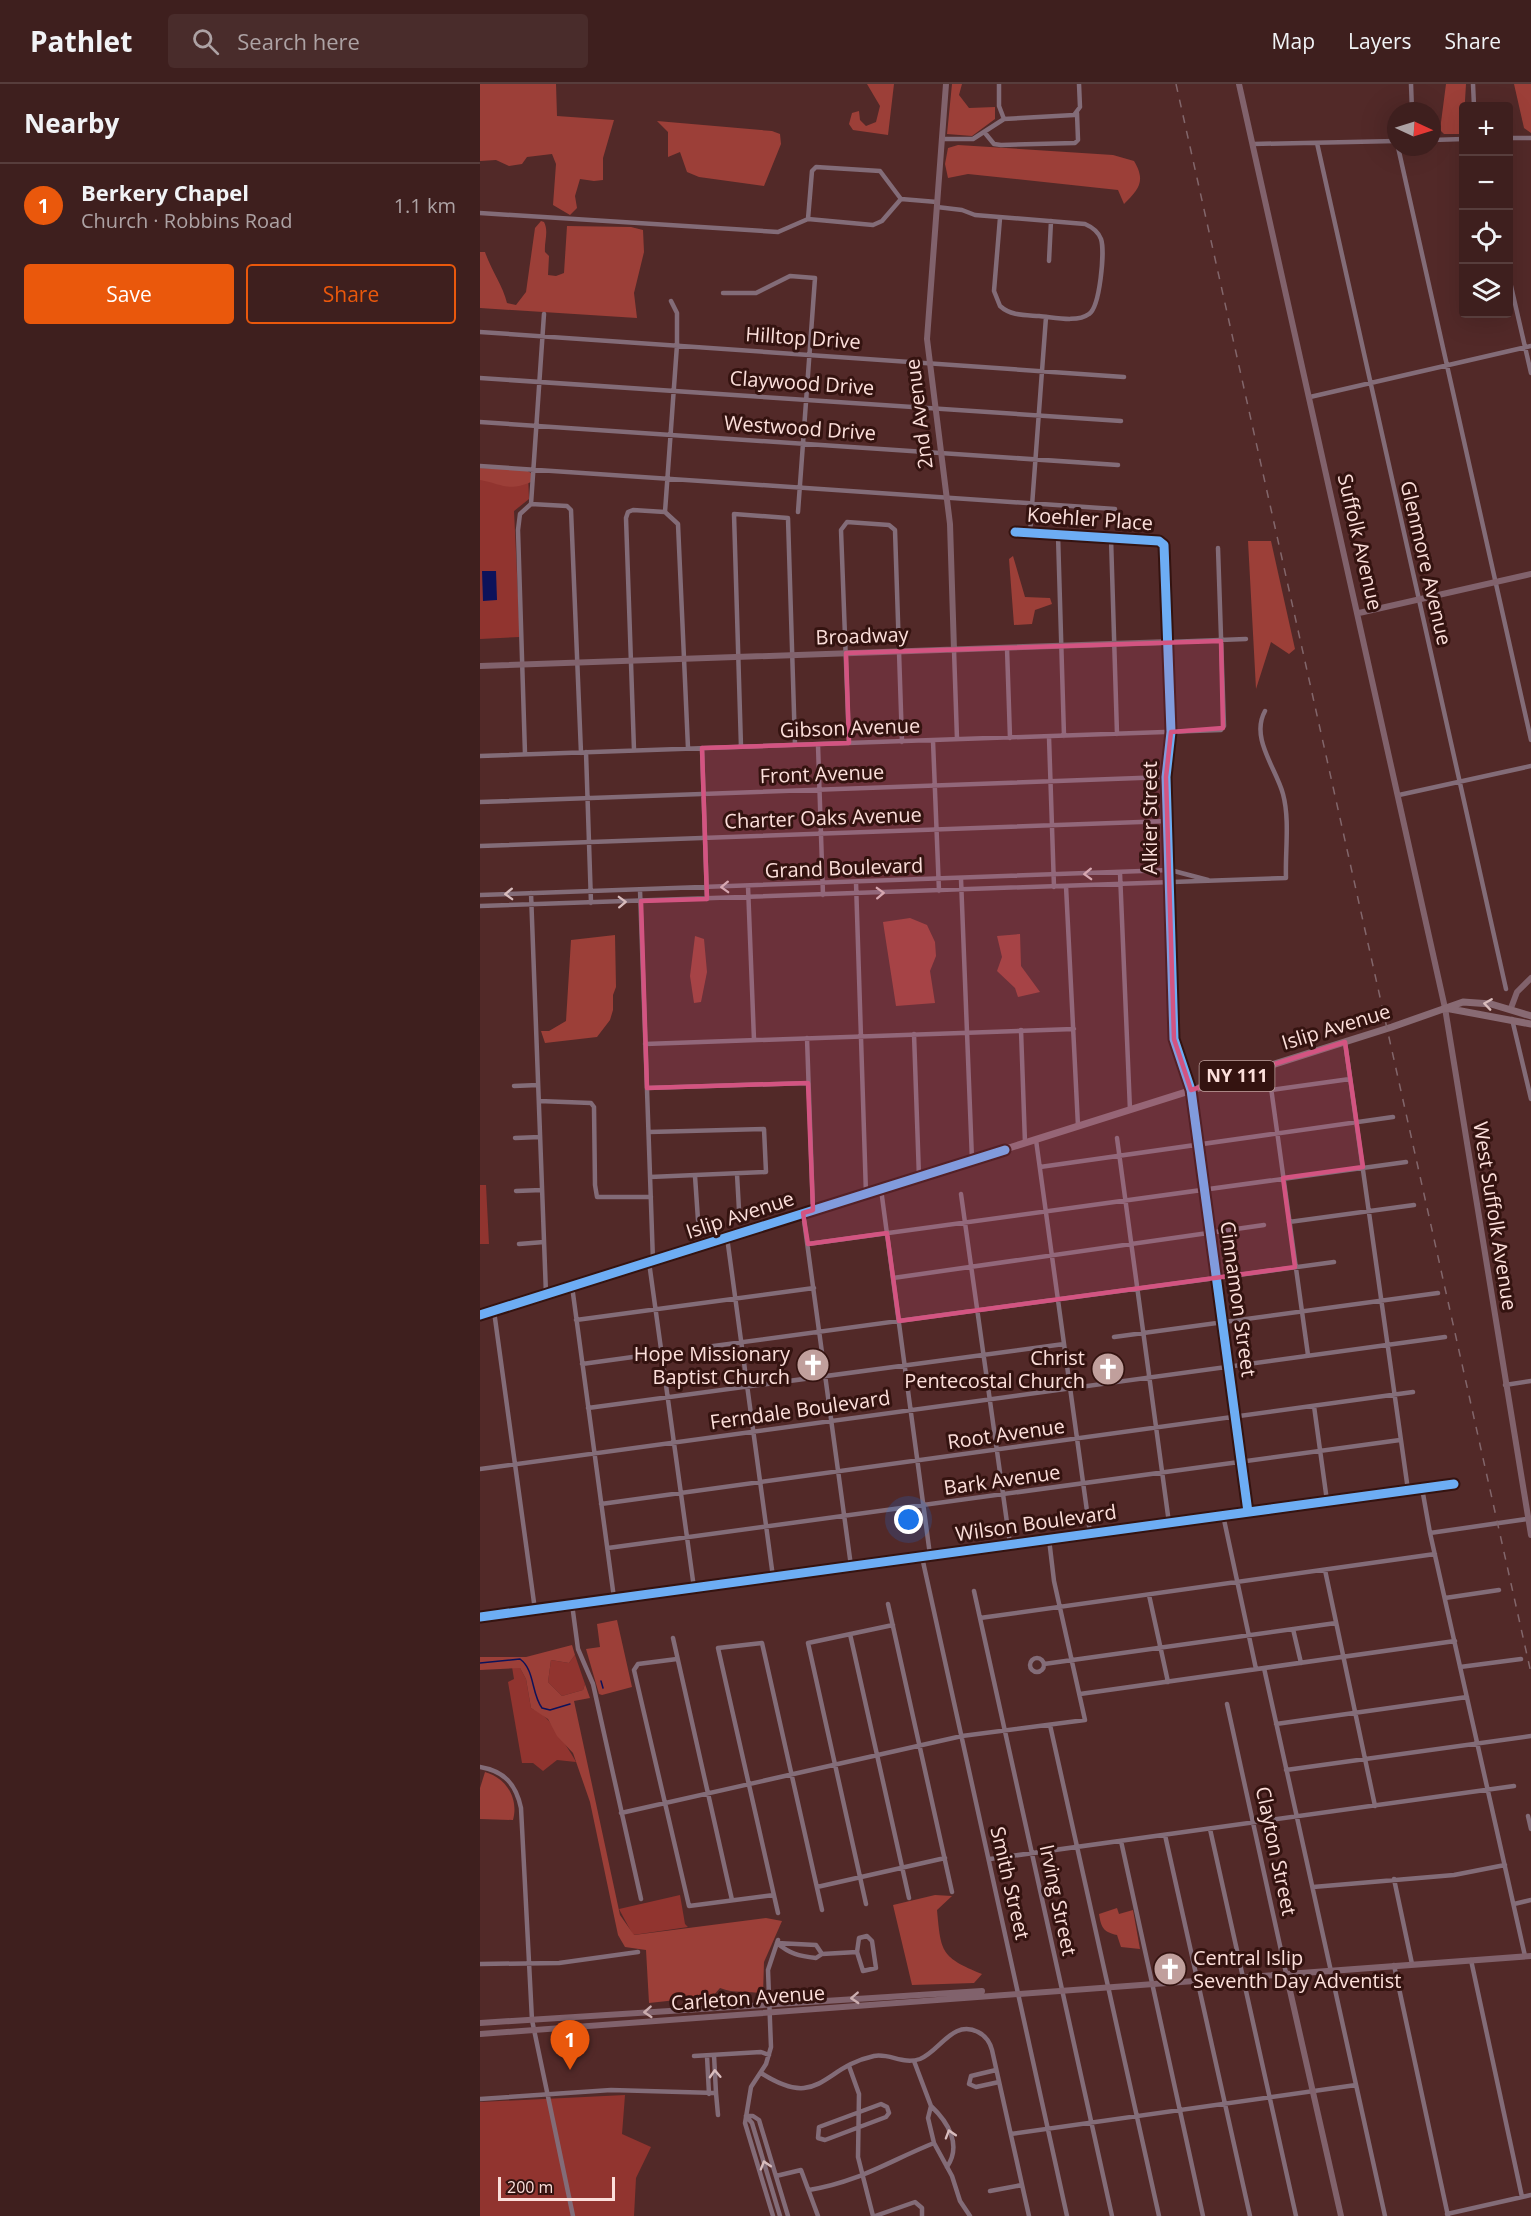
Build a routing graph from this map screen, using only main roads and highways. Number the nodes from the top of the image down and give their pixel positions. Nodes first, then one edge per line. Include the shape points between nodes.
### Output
1 (946, 84) edge
2 (1239, 84) edge
3 (1531, 574) edge
4 (1359, 613) junction
5 (1168, 642) joint
6 (954, 650) junction
7 (480, 666) edge
8 (1531, 978) edge
9 (1445, 1008) junction
10 (1511, 1008) junction
11 (1493, 1015) junction
12 (1531, 1016) edge
13 (1531, 1024) edge
14 (1191, 1090) junction
15 (480, 1315) edge
16 (1531, 1535) edge
17 (1528, 1956) edge
18 (1286, 1973) junction
19 (1018, 1992) junction
20 (480, 2024) edge
21 (480, 2034) edge
22 (1341, 2216) edge

1 - 6 main road, 2nd Avenue via 927,339 950,524
2 - 4 main road, Suffolk Avenue
3 - 4 main road
4 - 9 main road, Suffolk Avenue
5 - 6 main road, Broadway
5 - 14 main road, Alkier Street via 1171,732 1166,777 1174,1039
6 - 7 main road, Broadway
8 - 10 main road via 1517,992
10 -> 9 main road, NY 111 via 1472,1002
9 - 11 main road, NY 111
9 - 14 main road, Islip Avenue / NY 111
9 - 16 main road, West Suffolk Avenue
10 - 11 main road
10 - 12 main road, NY 111
11 - 13 main road, NY 111
14 - 15 main road, Islip Avenue / NY 111
17 - 18 main road, Carleton Avenue
18 - 19 main road, Carleton Avenue
18 - 22 main road, Clayton Street
19 -> 20 main road, Carleton Avenue via 1011,1989 770,2003
19 - 21 main road, Carleton Avenue

